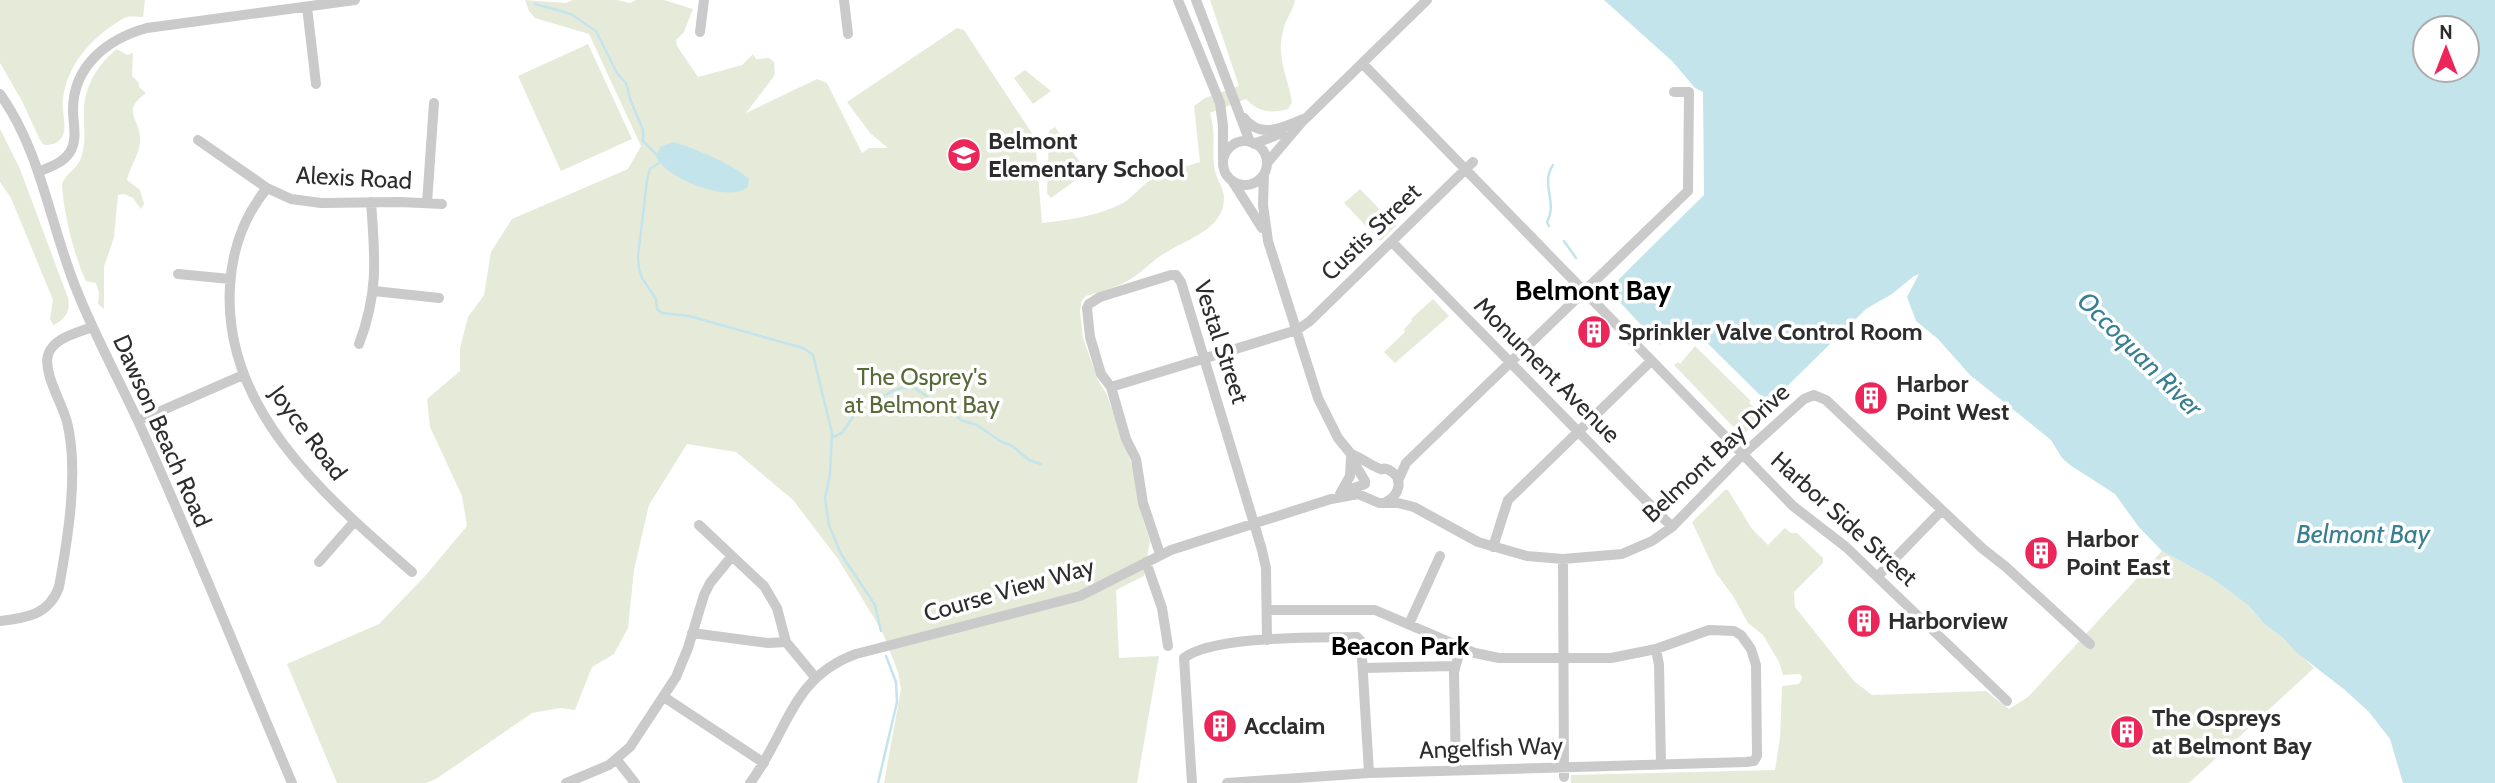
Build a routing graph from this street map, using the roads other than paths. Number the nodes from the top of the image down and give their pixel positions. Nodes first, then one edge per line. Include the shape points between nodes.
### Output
1 (355, 0) edge
2 (704, 0) edge
3 (844, 0) edge
4 (1178, 0) edge
5 (1196, 0) edge
6 (1427, 0) edge
7 (307, 6) junction
8 (700, 32) dead end
9 (848, 34) dead end
10 (1363, 64) junction
11 (316, 84) dead end
12 (1674, 92) dead end
13 (0, 94) edge
14 (434, 103) dead end
15 (1238, 108) junction
16 (1304, 120) junction
17 (198, 140) dead end
18 (1252, 143) junction
19 (1223, 159) junction
20 (1469, 166) junction
21 (1265, 169) junction
22 (38, 172) junction
23 (1233, 182) junction
24 (267, 188) junction
25 (371, 202) junction
26 (426, 202) junction
27 (442, 204) dead end
28 (1268, 241) junction
29 (1392, 242) junction
30 (178, 274) dead end
31 (230, 279) junction
32 (374, 291) junction
33 (1584, 292) junction
34 (439, 299) dead end
35 (92, 327) junction
36 (1297, 330) junction
37 (359, 344) dead end
38 (1205, 359) junction
39 (1651, 361) junction
40 (1510, 362) junction
41 (243, 375) junction
42 (1111, 387) junction
43 (138, 421) junction
44 (1579, 432) junction
45 (1351, 454) junction
46 (1742, 455) junction
47 (1406, 463) junction
48 (1383, 469) junction
49 (1365, 482) junction
50 (1398, 484) junction
51 (1336, 496) junction
52 (1370, 498) junction
53 (1386, 502) junction
54 (1414, 507) junction
55 (1942, 510) junction
56 (354, 522) junction
57 (1254, 523) junction
58 (699, 525) dead end
59 (1672, 527) junction
60 (1493, 547) junction
61 (1160, 554) junction
62 (732, 556) junction
63 (1440, 556) dead end
64 (1563, 559) junction
65 (319, 562) dead end
66 (1146, 562) junction
67 (412, 572) dead end
68 (1878, 576) junction
69 (1267, 610) junction
70 (0, 621) edge
71 (1409, 624) junction
72 (692, 633) junction
73 (1267, 640) junction
74 (786, 642) junction
75 (2090, 644) dead end
76 (1168, 646) dead end
77 (1461, 647) junction
78 (1656, 649) junction
79 (1563, 659) junction
80 (1454, 666) junction
81 (1363, 668) junction
82 (815, 677) junction
83 (664, 697) junction
84 (2007, 701) dead end
85 (617, 760) junction
86 (764, 763) junction
87 (1661, 764) junction
88 (1455, 770) junction
89 (1564, 772) junction
90 (1369, 773) junction
91 (292, 783) edge
92 (566, 783) edge
93 (635, 783) edge
94 (750, 783) edge
95 (1192, 783) edge
96 (1227, 783) edge

1 - 7 street
2 - 8 street
3 - 9 street
4 - 19 street, Belmont Bay Drive via 1221,105
5 - 15 street
6 - 10 street
7 - 11 street
7 - 22 street via 147,29 111,43 85,68 76,88 70,152
10 - 16 street
10 - 20 street, Harbor Side Street
12 - 33 street via 1689,92 1688,191
13 - 22 street, Dawson Beach Road
14 - 26 street
15 - 16 street via 1250,125 1266,130
15 - 18 street
16 - 18 street
16 - 21 street
17 - 24 street, Alexis Road
18 - 19 street via 1233,145
18 - 21 street via 1264,153
19 - 23 street, Belmont Bay Drive via 1223,170
20 - 29 street, Custis Street
20 - 33 street, Harbor Side Street
21 - 23 street via 1250,185
21 - 28 street, Belmont Bay Drive
22 - 35 street, Dawson Beach Road
23 - 28 street, Belmont Bay Drive
24 - 25 street, Alexis Road via 306,202
24 - 31 street, Joyce Road via 245,222
25 - 26 street, Alexis Road
25 - 32 street
26 - 27 street, Alexis Road
28 - 36 street, Belmont Bay Drive
29 - 36 street, Custis Street
29 - 40 street, Monument Avenue
30 - 31 street
31 - 41 street, Joyce Road via 232,339
32 - 34 street
32 - 37 street
33 - 39 street, Harbor Side Street
33 - 40 street
35 - 43 street, Dawson Beach Road
35 - 70 street via 58,341 48,358 67,421 73,469 59,587 50,604 38,613
36 - 38 street
36 - 45 street, Belmont Bay Drive via 1324,413
38 - 42 street
38 - 42 street, Vestal Street via 1179,278 1164,276 1089,304 1090,337 1101,374
38 - 57 street, Vestal Street
39 - 44 street
39 - 46 street, Harbor Side Street
40 - 44 street, Monument Avenue
40 - 47 street
41 - 43 street
41 - 56 street, Joyce Road via 280,439
42 - 61 street, Vestal Street via 1138,466
43 - 91 street, Dawson Beach Road
44 - 59 street, Monument Avenue
44 - 60 street via 1508,500
45 - 48 street, Belmont Bay Drive
45 - 49 street, Belmont Bay Drive
45 - 51 street via 1350,476
46 - 55 street, Belmont Bay Drive via 1804,399 1818,396
46 - 59 street, Belmont Bay Drive
46 - 68 street, Harbor Side Street via 1793,506
47 - 48 street
47 - 50 street
48 - 49 street via 1370,474
48 - 50 street, Belmont Bay Drive via 1393,473
49 - 51 street, Course View Way
49 - 52 street, Belmont Bay Drive
50 - 53 street via 1395,496
50 - 54 street, Belmont Bay Drive
51 - 52 street, Course View Way
51 - 57 street, Course View Way
52 - 53 street, Belmont Bay Drive
53 - 54 street, Belmont Bay Drive
54 - 60 street, Belmont Bay Drive
55 - 68 street
55 - 75 street, Belmont Bay Drive
56 - 65 street
56 - 67 street, Joyce Road
57 - 61 street, Course View Way
57 - 69 street, Vestal Street via 1266,568
58 - 62 street
59 - 64 street, Belmont Bay Drive via 1622,554
60 - 64 street, Belmont Bay Drive
61 - 66 street, Course View Way
62 - 72 street via 710,583
62 - 74 street via 770,596
63 - 71 street
64 - 79 street
66 - 76 street via 1162,608
66 - 82 street, Course View Way via 1080,596 856,654
68 - 84 street, Harbor Side Street
69 - 71 street via 1369,609
69 - 73 street, Vestal Street
71 - 77 street
72 - 74 street
72 - 83 street
73 - 81 street via 1357,637
73 - 95 street via 1224,644 1184,658
74 - 82 street
77 - 79 street via 1492,658
77 - 80 street
78 - 79 street via 1604,659
78 - 87 street
78 - 87 street, Angelfish Way via 1709,630 1729,630 1741,635 1756,666 1755,760
79 - 89 street
80 - 81 street
80 - 88 street
81 - 90 street
82 - 86 street, Course View Way via 798,698
83 - 85 street
83 - 86 street
85 - 92 street
85 - 93 street
86 - 94 street, Course View Way
87 - 89 street, Angelfish Way
88 - 89 street, Angelfish Way
88 - 90 street, Angelfish Way
90 - 96 street, Angelfish Way

